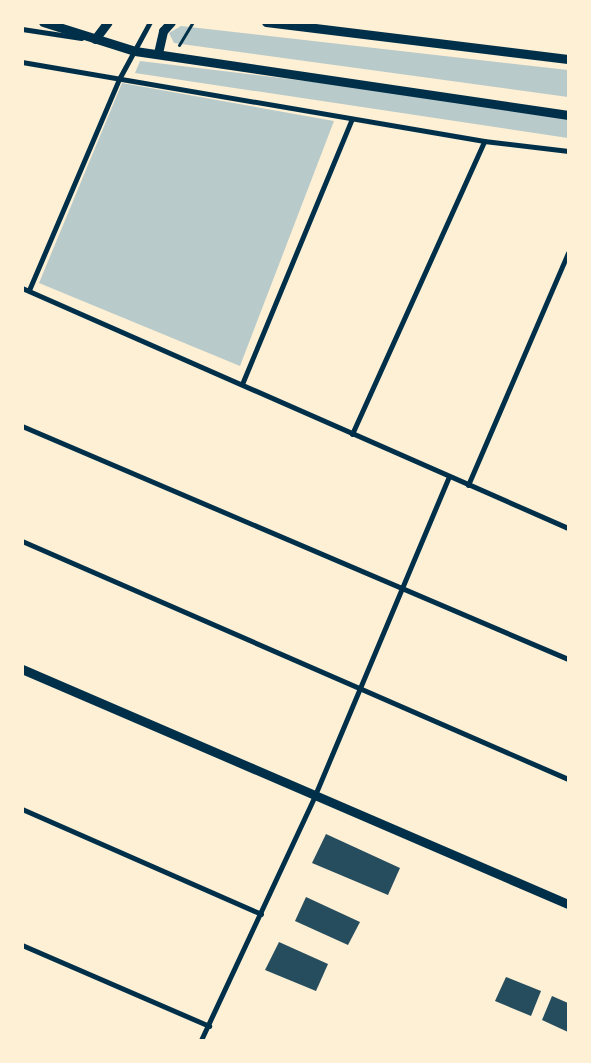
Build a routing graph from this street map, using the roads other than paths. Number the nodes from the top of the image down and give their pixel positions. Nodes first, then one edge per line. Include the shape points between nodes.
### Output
1 (43, 22) edge
2 (108, 22) edge
3 (150, 22) edge
4 (171, 22) edge
5 (266, 22) edge
6 (22, 30) edge
7 (95, 39) junction
8 (135, 51) junction
9 (158, 53) junction
10 (568, 59) edge
11 (22, 62) edge
12 (119, 79) junction
13 (568, 115) edge
14 (352, 119) junction
15 (484, 141) junction
16 (568, 151) edge
17 (568, 253) edge
18 (22, 288) edge
19 (29, 290) junction
20 (242, 384) junction
21 (22, 426) edge
22 (352, 434) junction
23 (449, 477) junction
24 (468, 485) junction
25 (568, 528) edge
26 (22, 541) edge
27 (402, 590) junction
28 (568, 659) edge
29 (22, 669) edge
30 (360, 686) junction
31 (568, 779) edge
32 (315, 795) junction
33 (22, 809) edge
34 (568, 904) edge
35 (261, 914) junction
36 (22, 945) edge
37 (209, 1026) junction
38 (201, 1040) edge

1 - 7 street
2 - 7 street
3 - 8 street
4 - 9 street via 163,31
5 - 10 street
6 - 7 street
7 - 8 street
8 - 9 street
8 - 12 street
9 - 13 street
11 - 12 street
12 - 14 street
12 - 19 street
14 - 15 street
14 - 20 street
15 - 16 street
15 - 22 street
17 - 24 street
18 - 19 street
19 - 20 street
20 - 22 street
21 - 27 street
22 - 23 street
23 - 24 street
23 - 27 street
24 - 25 street
26 - 30 street
27 - 28 street
27 - 30 street
29 - 32 street
30 - 31 street
30 - 32 street
32 - 34 street
32 - 35 street
33 - 35 street
35 - 37 street
36 - 37 street
37 - 38 street

